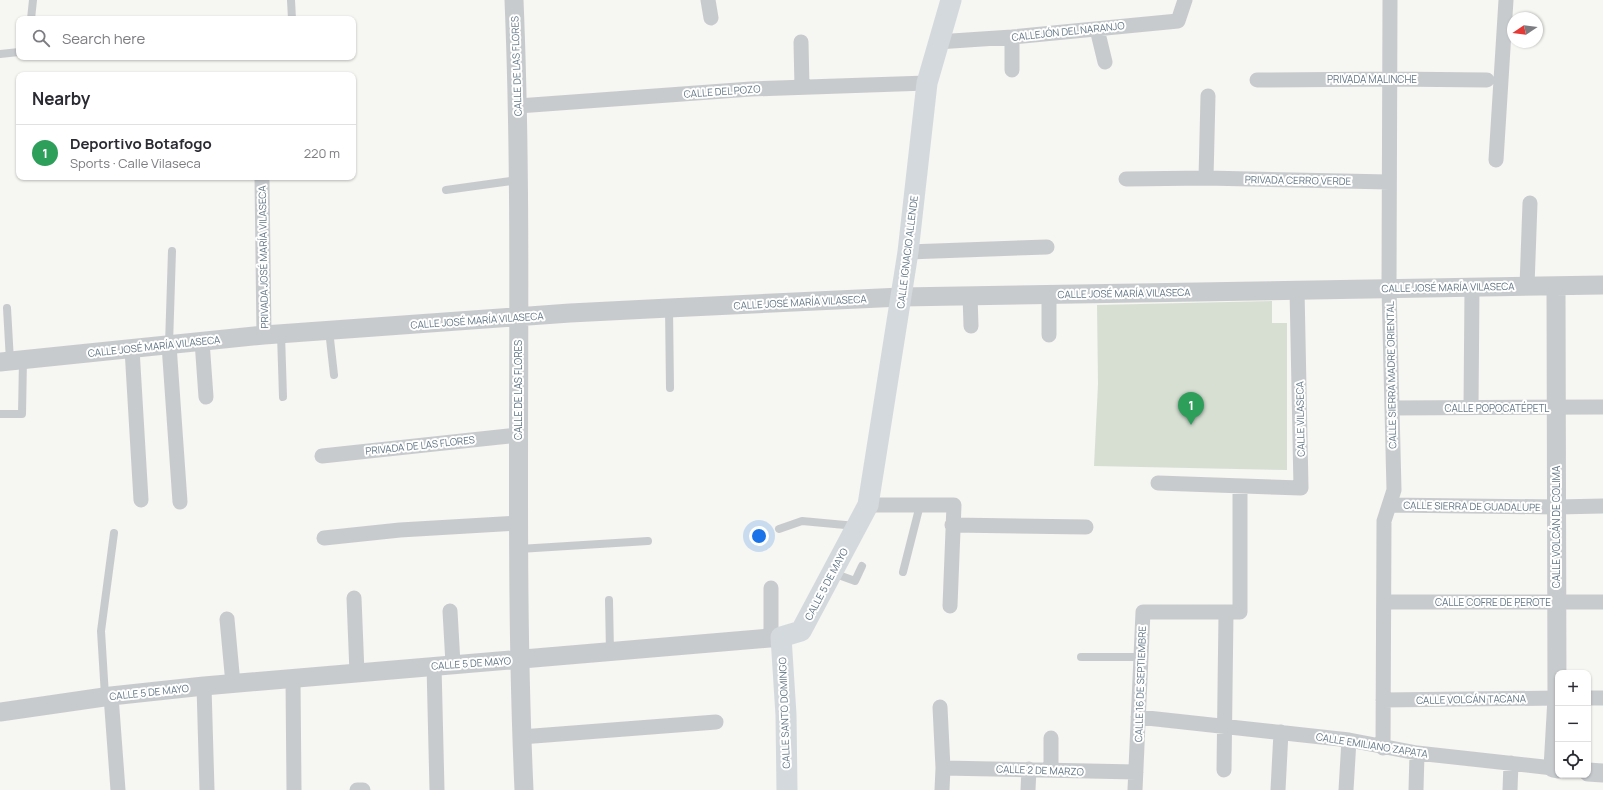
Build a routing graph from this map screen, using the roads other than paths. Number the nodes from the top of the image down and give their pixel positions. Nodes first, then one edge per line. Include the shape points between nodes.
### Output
1 (33, 0) edge
2 (292, 0) edge
3 (514, 0) edge
4 (708, 0) edge
5 (951, 0) edge
6 (1185, 0) edge
7 (1390, 0) edge
8 (1506, 0) edge
9 (31, 16) edge
10 (292, 16) edge
11 (711, 18) dead end
12 (1097, 29) junction
13 (1012, 37) junction
14 (801, 42) dead end
15 (937, 42) junction
16 (16, 52) edge
17 (0, 54) edge
18 (1105, 62) dead end
19 (1012, 70) dead end
20 (1390, 79) junction
21 (1257, 80) dead end
22 (1487, 80) dead end
23 (927, 83) junction
24 (802, 87) junction
25 (1208, 96) dead end
26 (518, 106) junction
27 (1496, 160) dead end
28 (1206, 178) junction
29 (1126, 179) dead end
30 (262, 180) edge
31 (518, 180) junction
32 (1390, 182) junction
33 (446, 190) dead end
34 (1530, 203) dead end
35 (1047, 247) dead end
36 (172, 251) dead end
37 (908, 252) junction
38 (1603, 285) edge
39 (1527, 286) junction
40 (1556, 286) junction
41 (1472, 287) junction
42 (1389, 288) junction
43 (1297, 289) junction
44 (1049, 294) junction
45 (970, 296) junction
46 (901, 297) junction
47 (6, 308) dead end
48 (669, 308) junction
49 (517, 318) junction
50 (971, 326) dead end
51 (329, 330) junction
52 (273, 334) junction
53 (1049, 335) dead end
54 (202, 341) junction
55 (169, 345) junction
56 (132, 349) junction
57 (11, 361) edge
58 (334, 375) dead end
59 (670, 388) dead end
60 (206, 397) dead end
61 (282, 397) dead end
62 (1392, 408) junction
63 (1471, 408) junction
64 (1556, 408) junction
65 (1603, 408) edge
66 (0, 414) edge
67 (518, 435) junction
68 (322, 456) dead end
69 (1158, 483) dead end
70 (1240, 487) junction
71 (141, 500) dead end
72 (180, 502) dead end
73 (868, 505) junction
74 (920, 505) junction
75 (1389, 505) junction
76 (1603, 506) edge
77 (1557, 507) junction
78 (519, 523) junction
79 (952, 525) junction
80 (857, 526) junction
81 (1086, 526) dead end
82 (779, 529) dead end
83 (114, 533) dead end
84 (324, 538) dead end
85 (648, 541) dead end
86 (519, 549) junction
87 (862, 566) dead end
88 (902, 572) dead end
89 (832, 573) junction
90 (771, 588) dead end
91 (354, 598) dead end
92 (609, 600) dead end
93 (1384, 602) junction
94 (1556, 602) junction
95 (1603, 602) edge
96 (950, 606) dead end
97 (450, 611) dead end
98 (1226, 613) junction
99 (227, 619) dead end
100 (776, 637) junction
101 (610, 652) junction
102 (1081, 657) dead end
103 (1141, 657) junction
104 (521, 659) junction
105 (443, 665) junction
106 (1557, 670) edge
107 (357, 673) junction
108 (293, 679) junction
109 (233, 684) junction
110 (204, 686) junction
111 (108, 696) junction
112 (1555, 698) edge
113 (1591, 698) edge
114 (1603, 698) edge
115 (1383, 700) junction
116 (940, 706) dead end
117 (1558, 706) edge
118 (0, 712) edge
119 (1138, 717) junction
120 (716, 722) dead end
121 (1224, 726) junction
122 (1281, 732) junction
123 (521, 737) junction
124 (1051, 738) dead end
125 (1349, 740) junction
126 (1557, 742) edge
127 (1383, 748) junction
128 (1417, 753) junction
129 (1511, 764) junction
130 (943, 768) junction
131 (1555, 768) edge
132 (1029, 769) junction
133 (1051, 770) junction
134 (1224, 770) dead end
135 (1136, 772) junction
136 (1591, 772) edge
137 (1603, 773) edge
138 (118, 790) edge
139 (207, 790) edge
140 (294, 790) edge
141 (357, 790) edge
142 (363, 790) edge
143 (437, 790) edge
144 (524, 790) edge
145 (787, 790) edge
146 (942, 790) edge
147 (1028, 790) edge
148 (1136, 790) edge
149 (1278, 790) edge
150 (1346, 790) edge
151 (1416, 790) edge
152 (1510, 790) edge

1 - 9 lane
2 - 10 lane
3 - 26 street, CALLE DE LAS FLORES
4 - 11 street
5 - 15 main road, CALLE IGNACIO ALLENDE
6 - 12 street, CALLEJÓN DEL NARANJO via 1178,21
7 - 20 street, CALLE SIERRA MADRE ORIENTAL
8 - 27 street
12 - 13 street, CALLEJÓN DEL NARANJO
12 - 18 street
13 - 15 street, CALLEJÓN DEL NARANJO
13 - 19 street
14 - 24 street
15 - 23 main road, CALLE IGNACIO ALLENDE
16 - 17 lane
20 - 21 street, PRIVADA MALINCHE
20 - 22 street, PRIVADA MALINCHE
20 - 32 street, CALLE SIERRA MADRE ORIENTAL
23 - 24 street, CALLE DEL POZO
23 - 37 main road, CALLE IGNACIO ALLENDE
24 - 26 street, CALLE DEL POZO
25 - 28 street
26 - 31 street, CALLE DE LAS FLORES
28 - 29 street, PRIVADA CERRO VERDE
28 - 32 street, PRIVADA CERRO VERDE
30 - 52 street, PRIVADA JOSÉ MARÍA VILASECA
31 - 33 lane
31 - 49 street, CALLE DE LAS FLORES
32 - 42 street, CALLE SIERRA MADRE ORIENTAL
34 - 39 street
35 - 37 street
36 - 55 lane
37 - 46 main road, CALLE IGNACIO ALLENDE
38 - 40 street, CALLE JOSÉ MARÍA VILASECA
39 - 40 street, CALLE JOSÉ MARÍA VILASECA
39 - 41 street, CALLE JOSÉ MARÍA VILASECA
40 - 64 street, CALLE VOLCÁN DE COLIMA
41 - 42 street, CALLE JOSÉ MARÍA VILASECA
41 - 63 street
42 - 43 street, CALLE JOSÉ MARÍA VILASECA
42 - 62 street, CALLE SIERRA MADRE ORIENTAL
43 - 44 street, CALLE JOSÉ MARÍA VILASECA
43 - 70 street, CALLE VILASECA via 1301,488
44 - 45 street, CALLE JOSÉ MARÍA VILASECA
44 - 53 street
45 - 46 street, CALLE JOSÉ MARÍA VILASECA
45 - 50 street
46 - 48 street, CALLE JOSÉ MARÍA VILASECA
46 - 73 main road, CALLE IGNACIO ALLENDE
47 - 57 lane
48 - 49 street, CALLE JOSÉ MARÍA VILASECA
48 - 59 lane
49 - 51 street, CALLE JOSÉ MARÍA VILASECA
49 - 67 street, CALLE DE LAS FLORES
51 - 52 street, CALLE JOSÉ MARÍA VILASECA
51 - 58 lane
52 - 54 street, CALLE JOSÉ MARÍA VILASECA
52 - 61 lane
54 - 55 street, CALLE JOSÉ MARÍA VILASECA
54 - 60 street
55 - 56 street, CALLE JOSÉ MARÍA VILASECA
55 - 72 street
56 - 57 street, CALLE JOSÉ MARÍA VILASECA
56 - 71 street
57 - 66 lane via 22,414
62 - 63 street, CALLE POPOCATÉPETL
62 - 75 street, CALLE SIERRA MADRE ORIENTAL via 1394,490
63 - 64 street, CALLE POPOCATÉPETL
64 - 65 street, CALLE POPOCATÉPETL
64 - 77 street, CALLE VOLCÁN DE COLIMA
67 - 68 street, PRIVADA DE LAS FLORES
67 - 78 street, CALLE DE LAS FLORES
69 - 70 street, CALLE VILASECA
70 - 98 street via 1240,612
73 - 74 street
73 - 80 main road, CALLE 5 DE MAYO
74 - 79 street via 954,505
74 - 88 lane
75 - 77 street, CALLE SIERRA DE GUADALUPE
75 - 93 street, CALLE SIERRA MADRE ORIENTAL via 1384,521
76 - 77 street, CALLE SIERRA DE GUADALUPE
77 - 94 street, CALLE VOLCÁN DE COLIMA
78 - 84 street via 400,530
78 - 86 street, CALLE DE LAS FLORES
79 - 81 street
79 - 96 street
80 - 82 lane via 802,521
80 - 89 main road, CALLE 5 DE MAYO
83 - 111 lane via 101,631
85 - 86 lane
86 - 104 street, CALLE DE LAS FLORES
87 - 89 lane via 855,581
89 - 100 main road, CALLE 5 DE MAYO via 801,631
90 - 100 street
91 - 107 street
92 - 101 lane
93 - 94 street, CALLE COFRE DE PEROTE
93 - 115 street, CALLE SIERRA MADRE ORIENTAL
94 - 95 street, CALLE COFRE DE PEROTE
94 - 106 street, CALLE VOLCÁN DE COLIMA
97 - 105 street
98 - 103 street, CALLE 16 DE SEPTIEMBRE via 1143,612
98 - 121 street
99 - 109 street
100 - 101 street, CALLE 5 DE MAYO
100 - 145 main road, CALLE SANTO DOMINGO via 786,715
101 - 104 street, CALLE 5 DE MAYO
102 - 103 lane
103 - 119 street, CALLE 16 DE SEPTIEMBRE
104 - 105 street, CALLE 5 DE MAYO
104 - 123 street, CALLE DE LAS FLORES
105 - 107 street, CALLE 5 DE MAYO
105 - 143 street
107 - 108 street, CALLE 5 DE MAYO
108 - 109 street, CALLE 5 DE MAYO
108 - 140 street
109 - 110 street, CALLE 5 DE MAYO
110 - 111 street, CALLE 5 DE MAYO
110 - 139 street
111 - 118 street, CALLE 5 DE MAYO
111 - 138 street
112 - 115 street, CALLE VOLCÁN TACANA
113 - 114 street
115 - 127 street, CALLE SIERRA MADRE ORIENTAL
116 - 130 street
117 - 126 street, CALLE VOLCÁN DE COLIMA
119 - 121 street, CALLE EMILIANO ZAPATA
119 - 135 street, CALLE 16 DE SEPTIEMBRE
120 - 123 street
121 - 122 street, CALLE EMILIANO ZAPATA
121 - 134 street
122 - 125 street, CALLE EMILIANO ZAPATA
122 - 149 street
123 - 144 street, CALLE DE LAS FLORES
124 - 133 street
125 - 127 street, CALLE EMILIANO ZAPATA
125 - 150 street
127 - 128 street, CALLE EMILIANO ZAPATA
128 - 129 street, CALLE EMILIANO ZAPATA
128 - 151 street
129 - 131 street, CALLE EMILIANO ZAPATA
129 - 152 street
130 - 132 street, CALLE 2 DE MARZO
130 - 146 street
132 - 133 street, CALLE 2 DE MARZO
132 - 147 street
133 - 135 street, CALLE 2 DE MARZO
135 - 148 street, CALLE 16 DE SEPTIEMBRE
136 - 137 street
141 - 142 street

